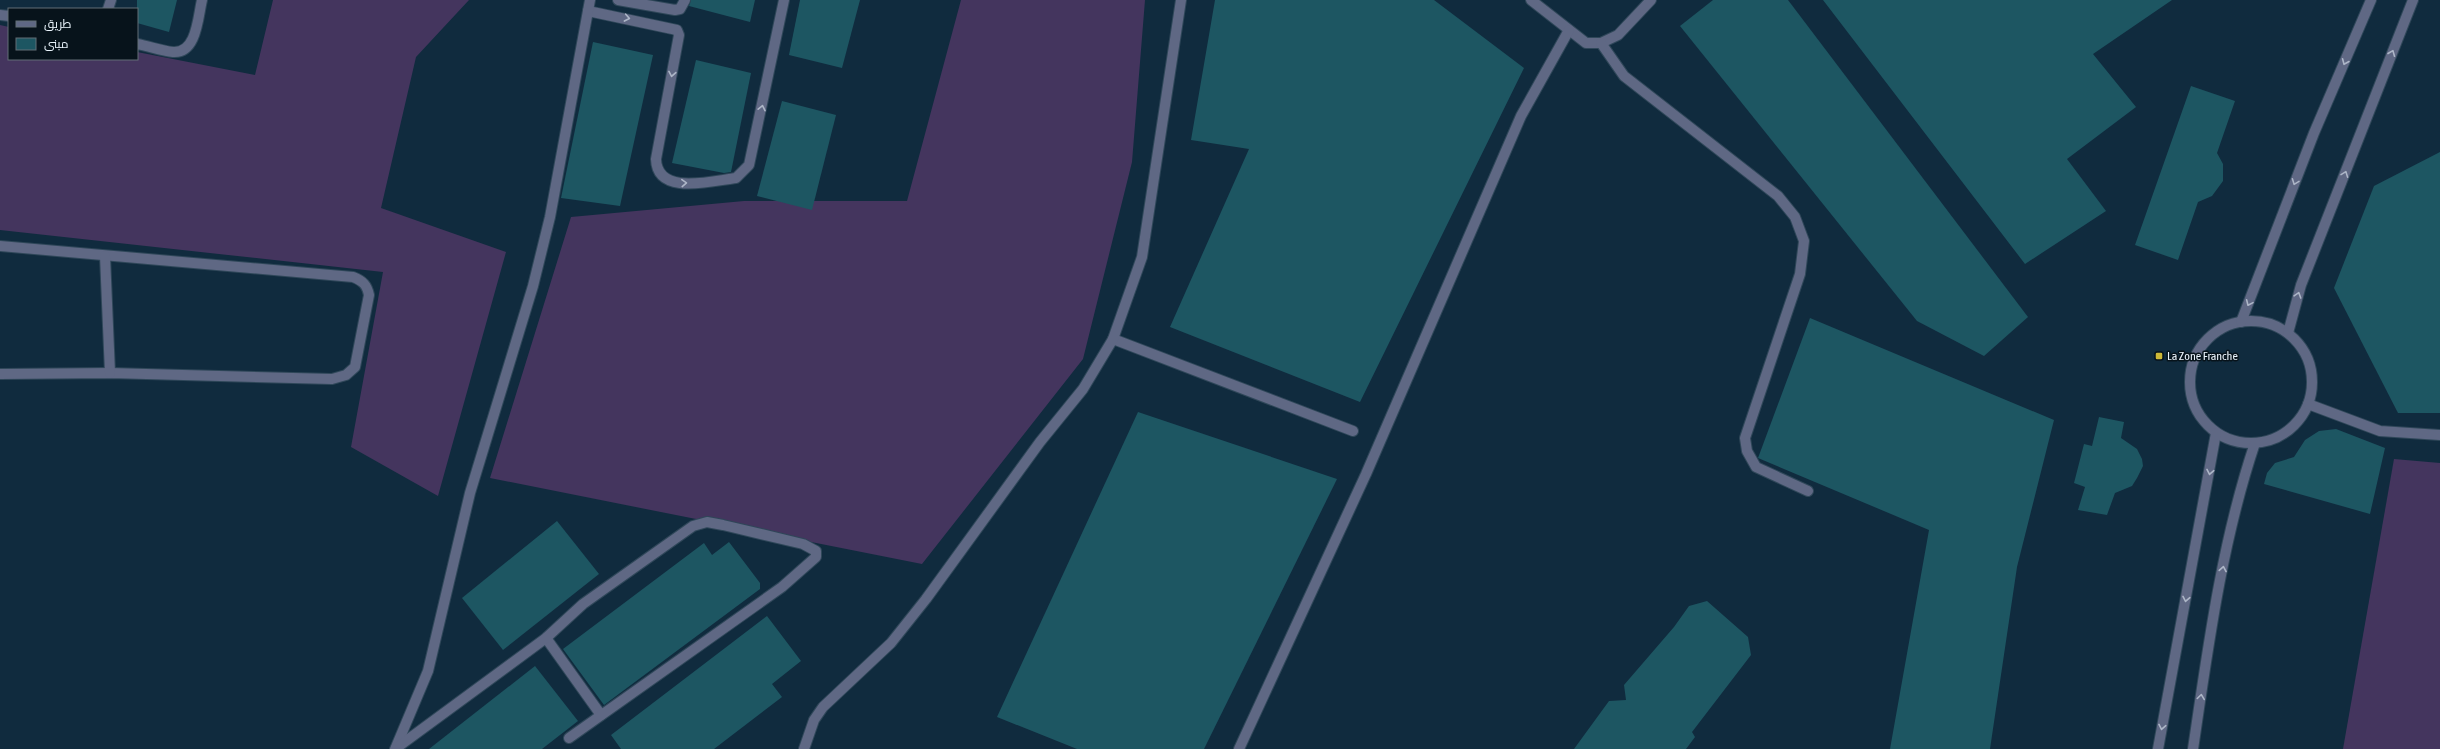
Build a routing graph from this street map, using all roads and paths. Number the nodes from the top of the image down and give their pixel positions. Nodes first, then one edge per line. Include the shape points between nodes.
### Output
1 (202, 0) edge
2 (590, 0) edge
3 (618, 0) edge
4 (685, 0) edge
5 (784, 0) edge
6 (1181, 0) edge
7 (1531, 0) edge
8 (1651, 0) edge
9 (2371, 0) edge
10 (2413, 0) edge
11 (588, 11) junction
12 (1569, 30) junction
13 (1601, 43) junction
14 (138, 44) edge
15 (0, 246) edge
16 (105, 256) junction
17 (2241, 322) junction
18 (2288, 333) junction
19 (1113, 339) junction
20 (110, 373) junction
21 (0, 374) edge
22 (2308, 404) junction
23 (1353, 431) dead end
24 (2216, 433) junction
25 (2440, 435) edge
26 (2255, 443) junction
27 (1808, 491) dead end
28 (546, 638) junction
29 (601, 715) junction
30 (569, 738) dead end
31 (395, 748) edge
32 (804, 749) edge
33 (1239, 749) edge
34 (2158, 749) edge
35 (2193, 749) edge

1 - 14 street via 192,42 184,49 175,52
2 - 11 street
3 - 4 street via 680,10
11 -> 5 street via 677,30 679,35 656,158 657,169 664,178 679,183 736,178 749,166
6 - 19 street via 1142,257
7 - 12 street
8 - 13 street via 1618,35
9 -> 17 street via 2314,133
18 -> 10 street via 2301,285
11 - 31 street via 550,217 533,286 470,493 428,671
12 - 13 street via 1586,43
12 - 33 street via 1521,116 1366,474
13 - 27 street via 1624,76 1778,196 1795,216 1804,241 1800,274 1745,438 1747,451 1756,467
15 - 16 street
16 - 20 street
16 - 20 street via 353,277 361,280 369,295 355,367 346,375 332,378
17 - 18 street via 2251,320 2270,323
17 - 24 street via 2231,323 2214,332 2200,346 2191,364 2189,385 2194,406 2205,424
18 - 22 street via 2302,347 2310,365 2312,385
19 - 23 street
19 - 32 street via 1084,389 1040,442 926,599 891,643 823,707 814,720
20 - 21 street
22 - 25 street via 2380,431
22 - 26 street via 2298,422 2282,436
24 - 26 street via 2241,444
24 -> 34 street
35 -> 26 street via 2202,683 2226,553
28 - 29 street
28 - 29 street via 583,604 693,526 707,522 723,525 803,544 816,551 816,557 782,587
28 - 31 street
29 - 30 street

